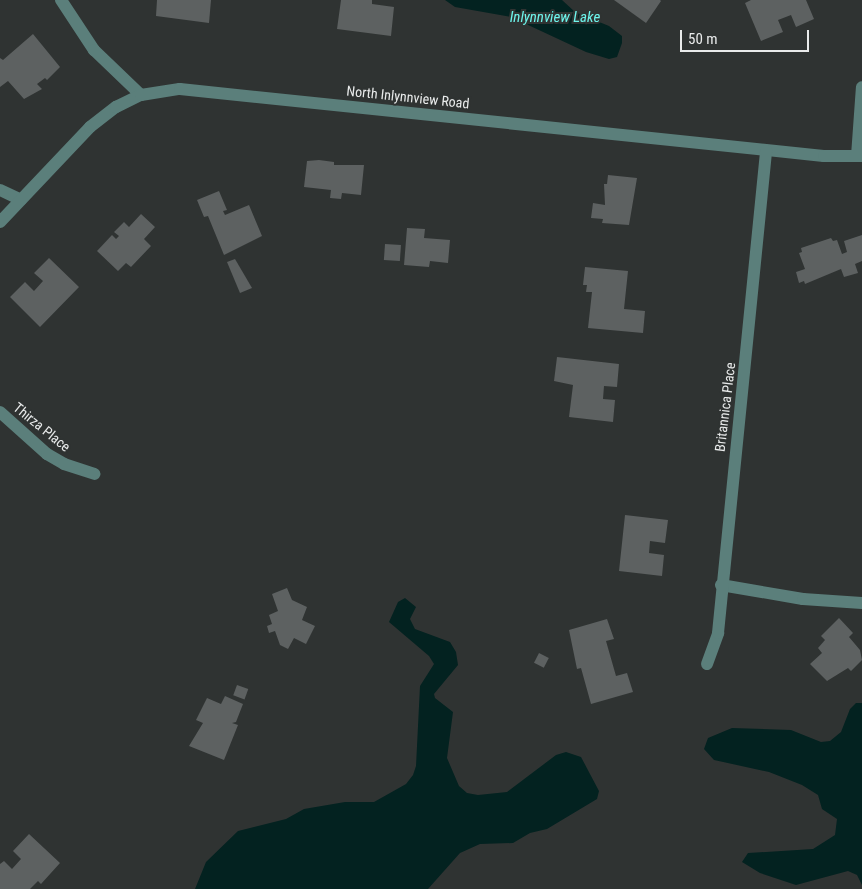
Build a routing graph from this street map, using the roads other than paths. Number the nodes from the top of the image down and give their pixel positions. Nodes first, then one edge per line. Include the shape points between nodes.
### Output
1 (61, 0) edge
2 (862, 87) edge
3 (141, 95) junction
4 (766, 150) junction
5 (860, 156) edge
6 (0, 190) edge
7 (21, 200) junction
8 (0, 222) edge
9 (0, 412) edge
10 (94, 474) dead end
11 (721, 585) junction
12 (862, 603) edge
13 (707, 664) dead end

1 - 3 street via 94,50
2 - 5 street
3 - 4 street, North Inlynnview Road via 180,89
3 - 7 street, North Inlynnview Road via 116,107 90,128
4 - 5 street, North Inlynnview Road
4 - 11 street, Britannica Place
6 - 7 street
7 - 8 street, North Inlynnview Road
9 - 10 street, Thirza Place via 47,454 64,464
11 - 12 street via 804,599
11 - 13 street, Britannica Place via 718,633

